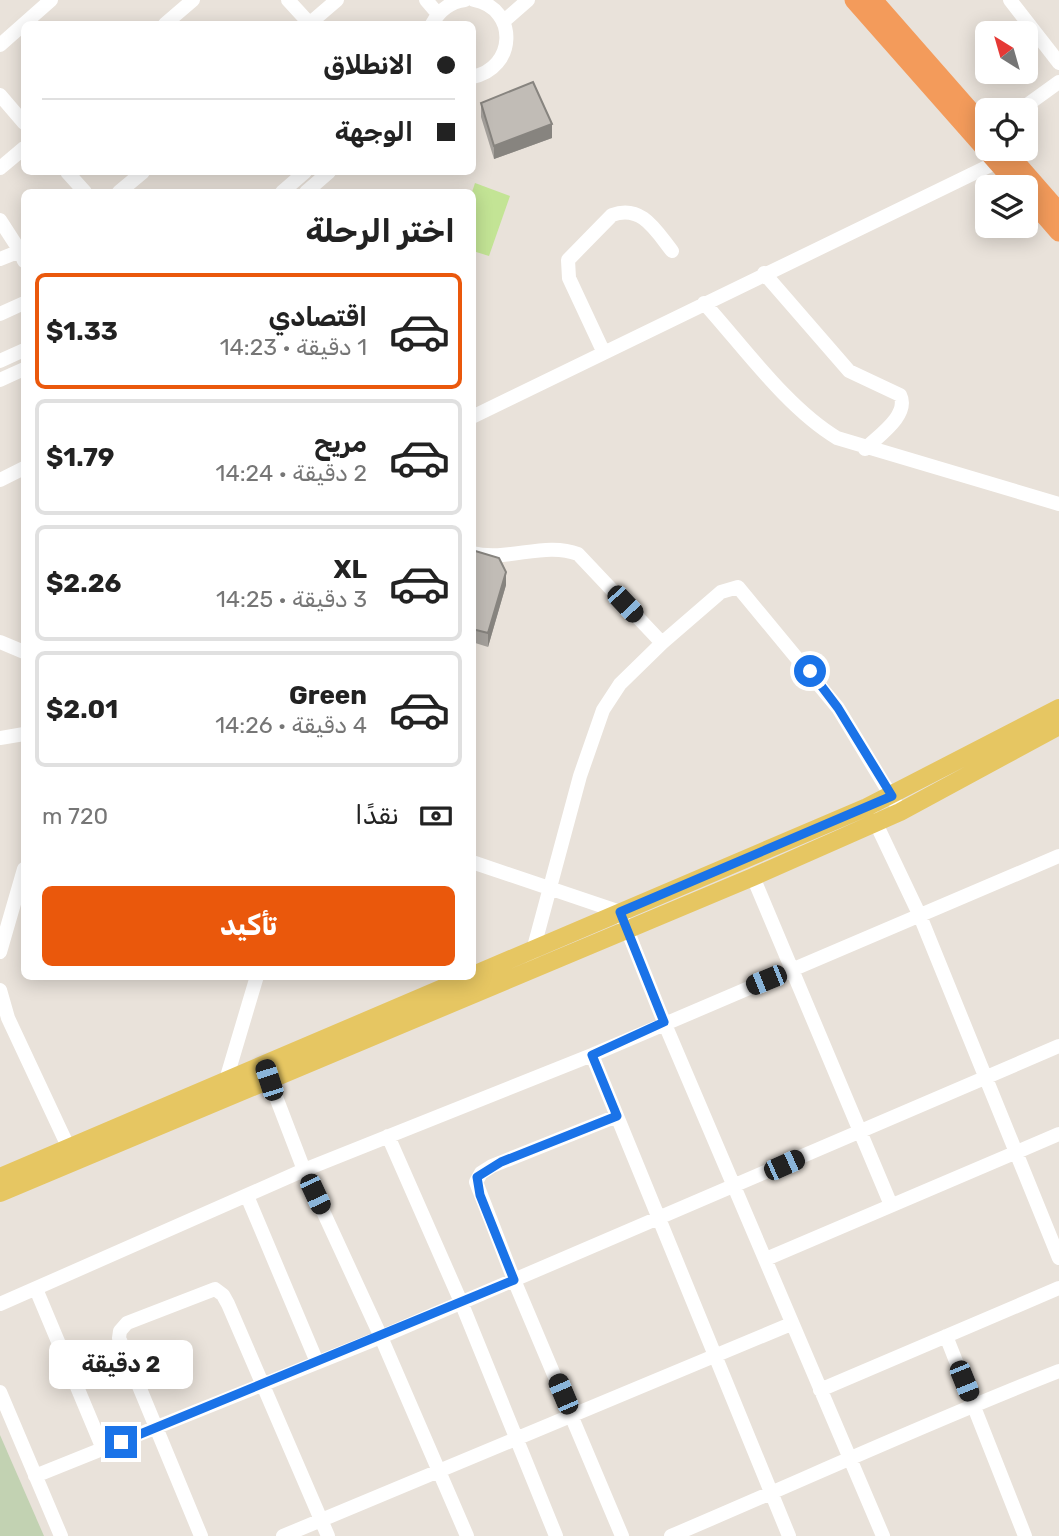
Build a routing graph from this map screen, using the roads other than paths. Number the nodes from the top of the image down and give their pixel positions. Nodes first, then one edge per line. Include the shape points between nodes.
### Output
1 (51, 0) edge
2 (193, 0) edge
3 (288, 0) edge
4 (337, 0) edge
5 (426, 0) edge
6 (474, 0) edge
7 (528, 0) edge
8 (854, 0) edge
9 (873, 0) edge
10 (1010, 0) edge
11 (456, 1) edge
12 (498, 4) edge
13 (435, 19) edge
14 (27, 21) edge
15 (169, 21) edge
16 (306, 21) edge
17 (312, 21) edge
18 (504, 21) junction
19 (21, 26) edge
20 (0, 45) edge
21 (1059, 63) edge
22 (476, 76) edge
23 (1059, 82) edge
24 (0, 95) edge
25 (1037, 98) edge
26 (975, 116) edge
27 (21, 120) edge
28 (975, 128) edge
29 (21, 150) edge
30 (988, 161) edge
31 (1006, 161) edge
32 (0, 167) edge
33 (70, 175) edge
34 (139, 175) edge
35 (302, 175) edge
36 (326, 175) edge
37 (82, 189) edge
38 (123, 189) edge
39 (285, 189) edge
40 (309, 189) edge
41 (1038, 208) edge
42 (1059, 212) edge
43 (0, 220) edge
44 (1059, 232) edge
45 (21, 250) edge
46 (672, 251) dead end
47 (21, 254) edge
48 (0, 259) edge
49 (764, 274) junction
50 (704, 303) junction
51 (21, 304) edge
52 (0, 314) edge
53 (21, 352) edge
54 (604, 353) junction
55 (0, 361) edge
56 (21, 370) edge
57 (0, 380) edge
58 (476, 415) edge
59 (865, 449) junction
60 (21, 470) edge
61 (0, 480) edge
62 (1059, 504) edge
63 (476, 553) edge
64 (0, 642) edge
65 (662, 643) junction
66 (21, 651) edge
67 (1059, 708) edge
68 (1059, 726) edge
69 (21, 734) edge
70 (0, 738) edge
71 (896, 804) junction
72 (867, 807) junction
73 (878, 822) junction
74 (1059, 856) edge
75 (476, 863) edge
76 (753, 877) junction
77 (21, 879) edge
78 (550, 886) junction
79 (920, 916) junction
80 (623, 920) junction
81 (0, 952) edge
82 (532, 961) junction
83 (792, 970) junction
84 (256, 980) edge
85 (0, 990) edge
86 (664, 1022) junction
87 (1059, 1046) edge
88 (592, 1055) junction
89 (267, 1072) junction
90 (985, 1077) junction
91 (228, 1088) junction
92 (617, 1116) junction
93 (859, 1132) junction
94 (1059, 1134) edge
95 (388, 1136) junction
96 (1016, 1152) junction
97 (72, 1154) junction
98 (304, 1170) junction
99 (0, 1177) edge
100 (734, 1187) junction
101 (0, 1193) edge
102 (247, 1196) junction
103 (891, 1205) junction
104 (659, 1220) junction
105 (1059, 1258) edge
106 (766, 1259) junction
107 (514, 1280) junction
108 (1059, 1288) edge
109 (36, 1289) junction
110 (461, 1302) junction
111 (0, 1304) edge
112 (791, 1324) junction
113 (946, 1336) junction
114 (381, 1337) junction
115 (716, 1357) junction
116 (317, 1362) junction
117 (1059, 1371) edge
118 (265, 1383) junction
119 (820, 1390) junction
120 (0, 1392) edge
121 (973, 1404) junction
122 (572, 1416) junction
123 (157, 1427) junction
124 (516, 1439) junction
125 (103, 1449) junction
126 (850, 1461) junction
127 (439, 1472) junction
128 (35, 1476) junction
129 (771, 1494) junction
130 (322, 1520) junction
131 (61, 1536) edge
132 (201, 1536) edge
133 (283, 1536) edge
134 (328, 1536) edge
135 (467, 1536) edge
136 (556, 1536) edge
137 (622, 1536) edge
138 (671, 1536) edge
139 (789, 1536) edge
140 (883, 1536) edge
141 (1025, 1536) edge

1 - 14 street
2 - 15 street
3 - 16 street
4 - 17 street
5 - 13 street
6 - 12 street
7 - 18 street
8 - 28 highway
9 - 26 highway
10 - 21 street
11 - 13 street
12 - 18 street
18 - 22 street via 507,47 502,59 494,69
19 - 20 street
23 - 25 street
24 - 27 street
29 - 32 street
30 - 49 street
31 - 42 highway
33 - 37 street
34 - 38 street
35 - 39 street
36 - 40 street
41 - 44 highway
43 - 45 street
46 - 54 street via 647,219 631,211 612,215 568,260 569,278
47 - 48 street
49 - 50 street
49 - 59 street via 849,371 900,395 900,413
50 - 54 street
50 - 59 street via 823,430
51 - 52 street
53 - 55 street
54 - 58 street
56 - 57 street
59 - 62 street
60 - 61 street
63 - 65 street via 511,557 559,550 578,554
64 - 66 street
65 - 71 street via 721,592 738,587 838,708
65 - 78 street via 620,684 603,710
67 - 71 main road
68 - 71 main road
69 - 70 street
71 - 72 main road
71 - 73 main road
72 - 73 street
72 - 80 main road
73 - 76 main road
73 - 79 street
74 - 79 street
75 - 78 street
76 - 80 main road
76 - 83 street
77 - 81 street
78 - 80 street
78 - 82 street
79 - 83 street
79 - 90 street
80 - 82 main road
80 - 86 street
82 - 89 main road
83 - 86 street
83 - 93 street
84 - 91 street
85 - 97 street via 8,1018
86 - 88 street
86 - 100 street
87 - 90 street
88 - 92 street
88 - 95 street
89 - 91 main road
89 - 98 street
90 - 93 street
90 - 96 street
91 - 97 main road
92 - 104 street
92 - 107 street via 501,1162 477,1177
93 - 100 street
93 - 103 street
94 - 96 street
95 - 98 street
95 - 110 street
96 - 103 street
96 - 105 street
97 - 99 main road
97 - 101 main road
98 - 102 street
98 - 114 street
100 - 104 street
100 - 106 street
102 - 109 street
102 - 116 street
103 - 106 street
104 - 107 street
104 - 115 street
106 - 112 street
107 - 110 street
107 - 122 street
108 - 113 street
109 - 111 street
109 - 125 street
110 - 114 street
110 - 124 street
112 - 115 street
112 - 119 street
113 - 119 street
113 - 121 street
114 - 116 street
114 - 127 street
115 - 122 street
115 - 129 street
116 - 118 street
117 - 121 street
118 - 123 street
118 - 123 street via 228,1304 218,1291 208,1290 120,1331
118 - 130 street
119 - 126 street
120 - 128 street
121 - 126 street
121 - 141 street
122 - 124 street
122 - 137 street
123 - 125 street
123 - 132 street
124 - 127 street
124 - 136 street
125 - 128 street
126 - 129 street
126 - 140 street
127 - 130 street
127 - 135 street
128 - 131 street
129 - 138 street
129 - 139 street
130 - 133 street
130 - 134 street

